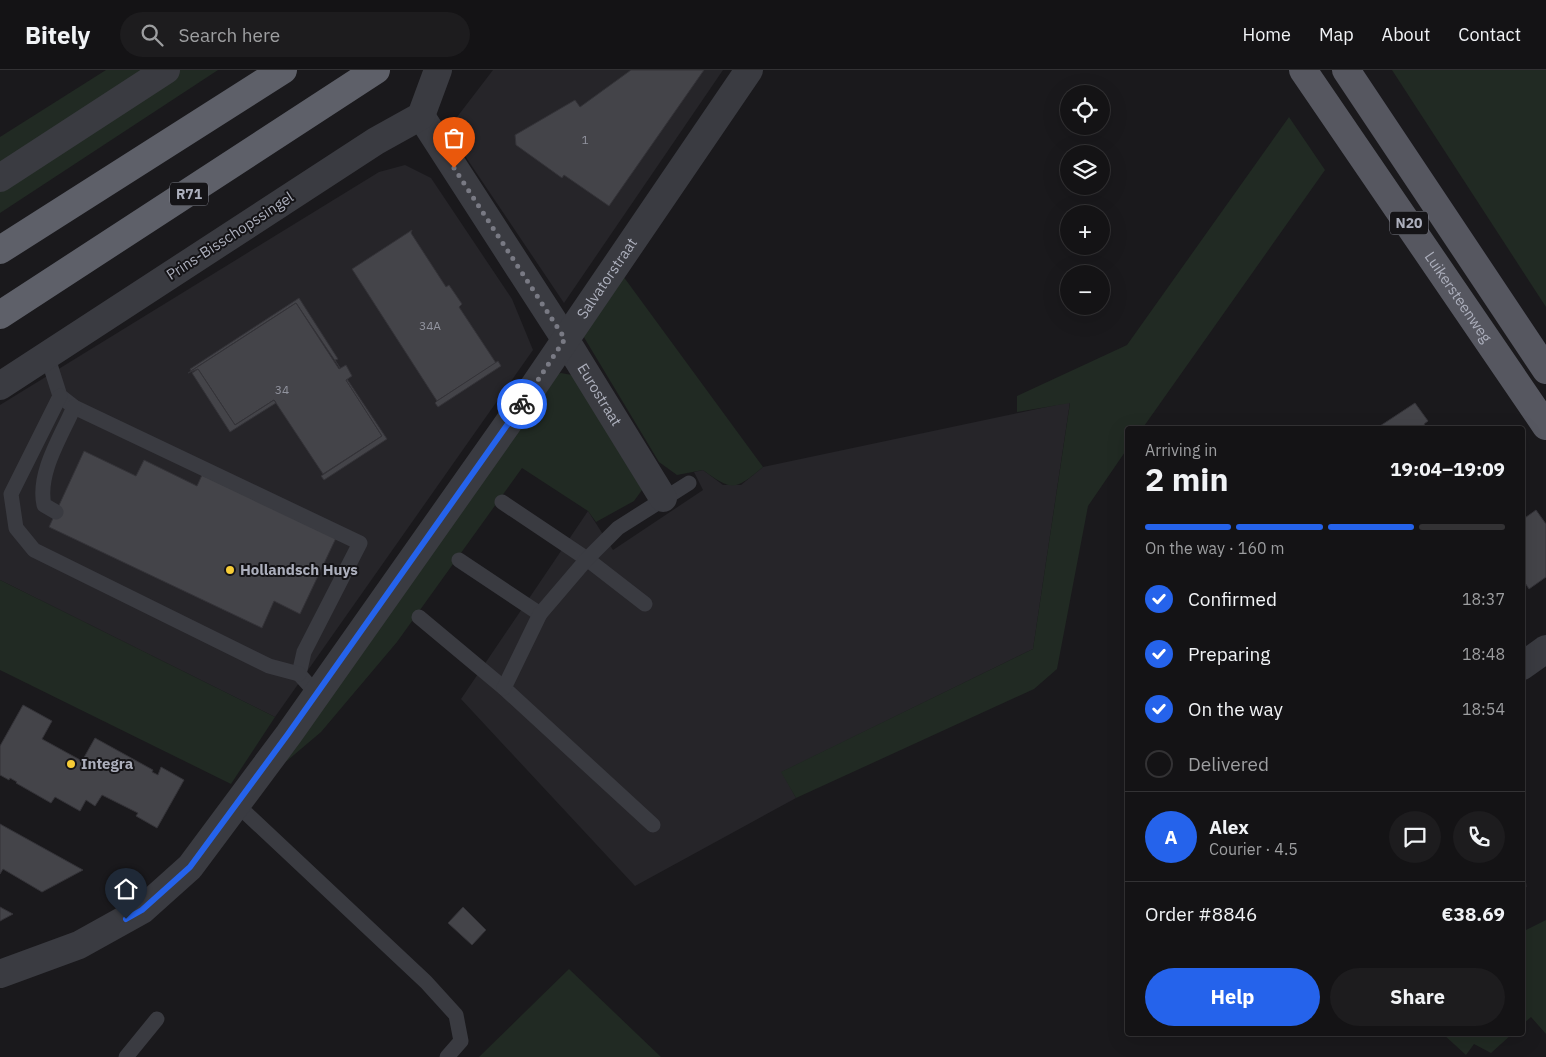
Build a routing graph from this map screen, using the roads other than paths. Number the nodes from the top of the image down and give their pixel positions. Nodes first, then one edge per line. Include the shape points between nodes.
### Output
1 (166, 70) edge
2 (282, 70) edge
3 (376, 70) edge
4 (438, 70) edge
5 (749, 70) edge
6 (1303, 70) edge
7 (1346, 70) edge
8 (421, 116) junction
9 (0, 178) edge
10 (0, 250) edge
11 (0, 315) edge
12 (565, 339) junction
13 (48, 354) junction
14 (1546, 370) edge
15 (0, 386) edge
16 (60, 396) junction
17 (74, 408) junction
18 (1546, 426) edge
19 (689, 483) dead end
20 (662, 498) junction
21 (502, 502) dead end
22 (56, 512) dead end
23 (587, 559) junction
24 (459, 560) dead end
25 (645, 604) dead end
26 (540, 614) junction
27 (419, 617) dead end
28 (1546, 649) edge
29 (1525, 664) edge
30 (299, 674) junction
31 (504, 688) junction
32 (317, 694) junction
33 (246, 814) dead end
34 (654, 825) dead end
35 (0, 974) edge
36 (157, 1019) dead end
37 (126, 1057) edge
38 (447, 1057) edge

1 - 9 street
2 - 10 highway
3 - 11 highway, R71
4 - 8 street
5 - 12 street, Salvatorstraat
6 - 18 main road, Luikersteenweg / N20
7 - 14 main road, Luikersteenweg / N20
8 - 12 street, Eurostraat
8 - 13 street, Prins-Bisschopssingel via 376,141
12 - 20 street, Eurostraat
12 - 32 street, Salvatorstraat
13 - 15 street, Prins-Bisschopssingel
13 - 16 lane
16 - 17 lane
16 - 30 lane via 12,494 16,528 34,550 269,666
17 - 22 lane via 46,471 41,492 44,505
17 - 30 lane via 360,543 304,652
19 - 20 lane
20 - 23 lane via 618,528
21 - 23 lane
23 - 25 lane
23 - 26 lane
24 - 26 lane
26 - 31 lane
27 - 31 lane
28 - 29 street
30 - 32 lane
31 - 34 lane
32 - 35 street, Salvatorstraat via 190,867 142,910 79,945
33 - 38 lane via 426,982 456,1015 461,1041
36 - 37 lane

